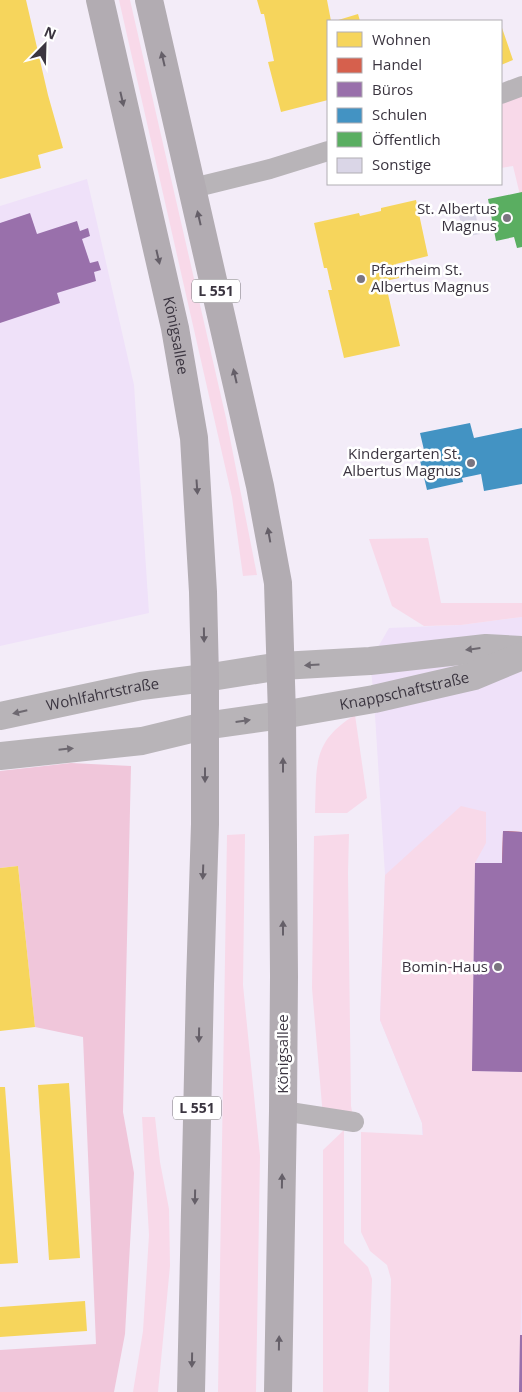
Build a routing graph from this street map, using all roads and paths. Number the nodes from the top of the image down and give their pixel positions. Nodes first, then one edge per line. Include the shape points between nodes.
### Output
1 (100, 0) edge
2 (149, 0) edge
3 (522, 86) edge
4 (502, 94) edge
5 (327, 151) edge
6 (193, 188) junction
7 (522, 650) edge
8 (522, 656) edge
9 (281, 666) junction
10 (205, 678) junction
11 (282, 715) junction
12 (0, 716) edge
13 (204, 726) junction
14 (0, 756) edge
15 (283, 1112) junction
16 (354, 1122) dead end
17 (191, 1392) edge
18 (278, 1392) edge

1 -> 10 main road, Königsallee / L 551 via 174,328 194,438
6 -> 2 main road, Königsallee / L 551
3 - 4 lane
5 - 6 lane
9 -> 6 main road, Königsallee / L 551 via 278,583 260,486
7 -> 9 street, Knappschaftstraße via 486,648 370,661
8 - 11 street, Knappschaftstraße via 474,676 374,699
9 - 10 street
9 - 11 main road, Königsallee / L 551
10 -> 12 street, Wohlfahrtstraße via 141,686
10 - 13 main road, Königsallee / L 551
13 -> 11 street
15 -> 11 main road, Königsallee / L 551
14 -> 13 street via 142,741
13 -> 17 main road, Königsallee / L 551 via 205,824
15 - 16 lane
18 -> 15 main road, Königsallee / L 551

